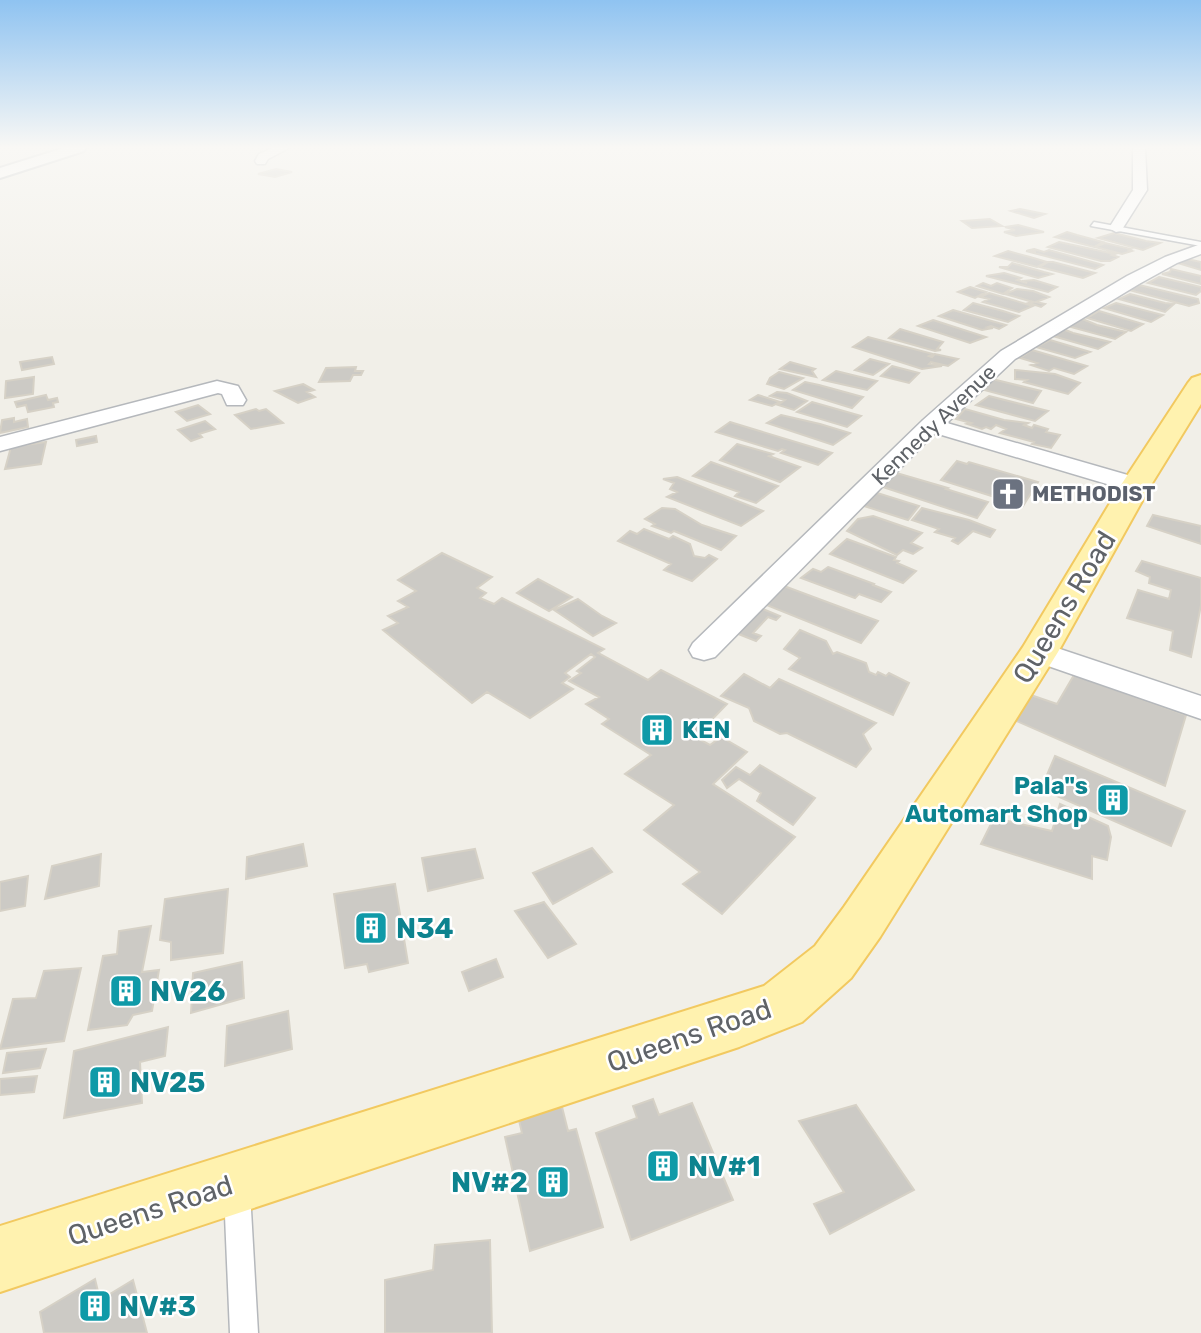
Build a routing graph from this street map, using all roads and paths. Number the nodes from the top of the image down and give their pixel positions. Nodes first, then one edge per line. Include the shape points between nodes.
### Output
1 (1127, 210) edge
2 (1094, 224) dead end
3 (1116, 228) junction
4 (1201, 247) edge
5 (1201, 383) edge
6 (234, 400) dead end
7 (930, 425) junction
8 (0, 444) edge
9 (1136, 485) junction
10 (704, 650) dead end
11 (1039, 652) junction
12 (1201, 708) edge
13 (236, 1182) junction
14 (0, 1259) edge
15 (244, 1333) edge

1 - 3 street
2 - 3 lane
3 - 4 lane
4 - 7 street, Kennedy Avenue via 1133,280 1008,355
5 - 9 main road, Queens Road
6 - 8 street via 231,390 217,387
7 - 9 street
7 - 10 street, Kennedy Avenue
9 - 11 main road, Queens Road
11 - 12 street
11 - 13 main road, Queens Road via 855,932 833,962 783,1004
13 - 14 main road, Queens Road
13 - 15 lane

